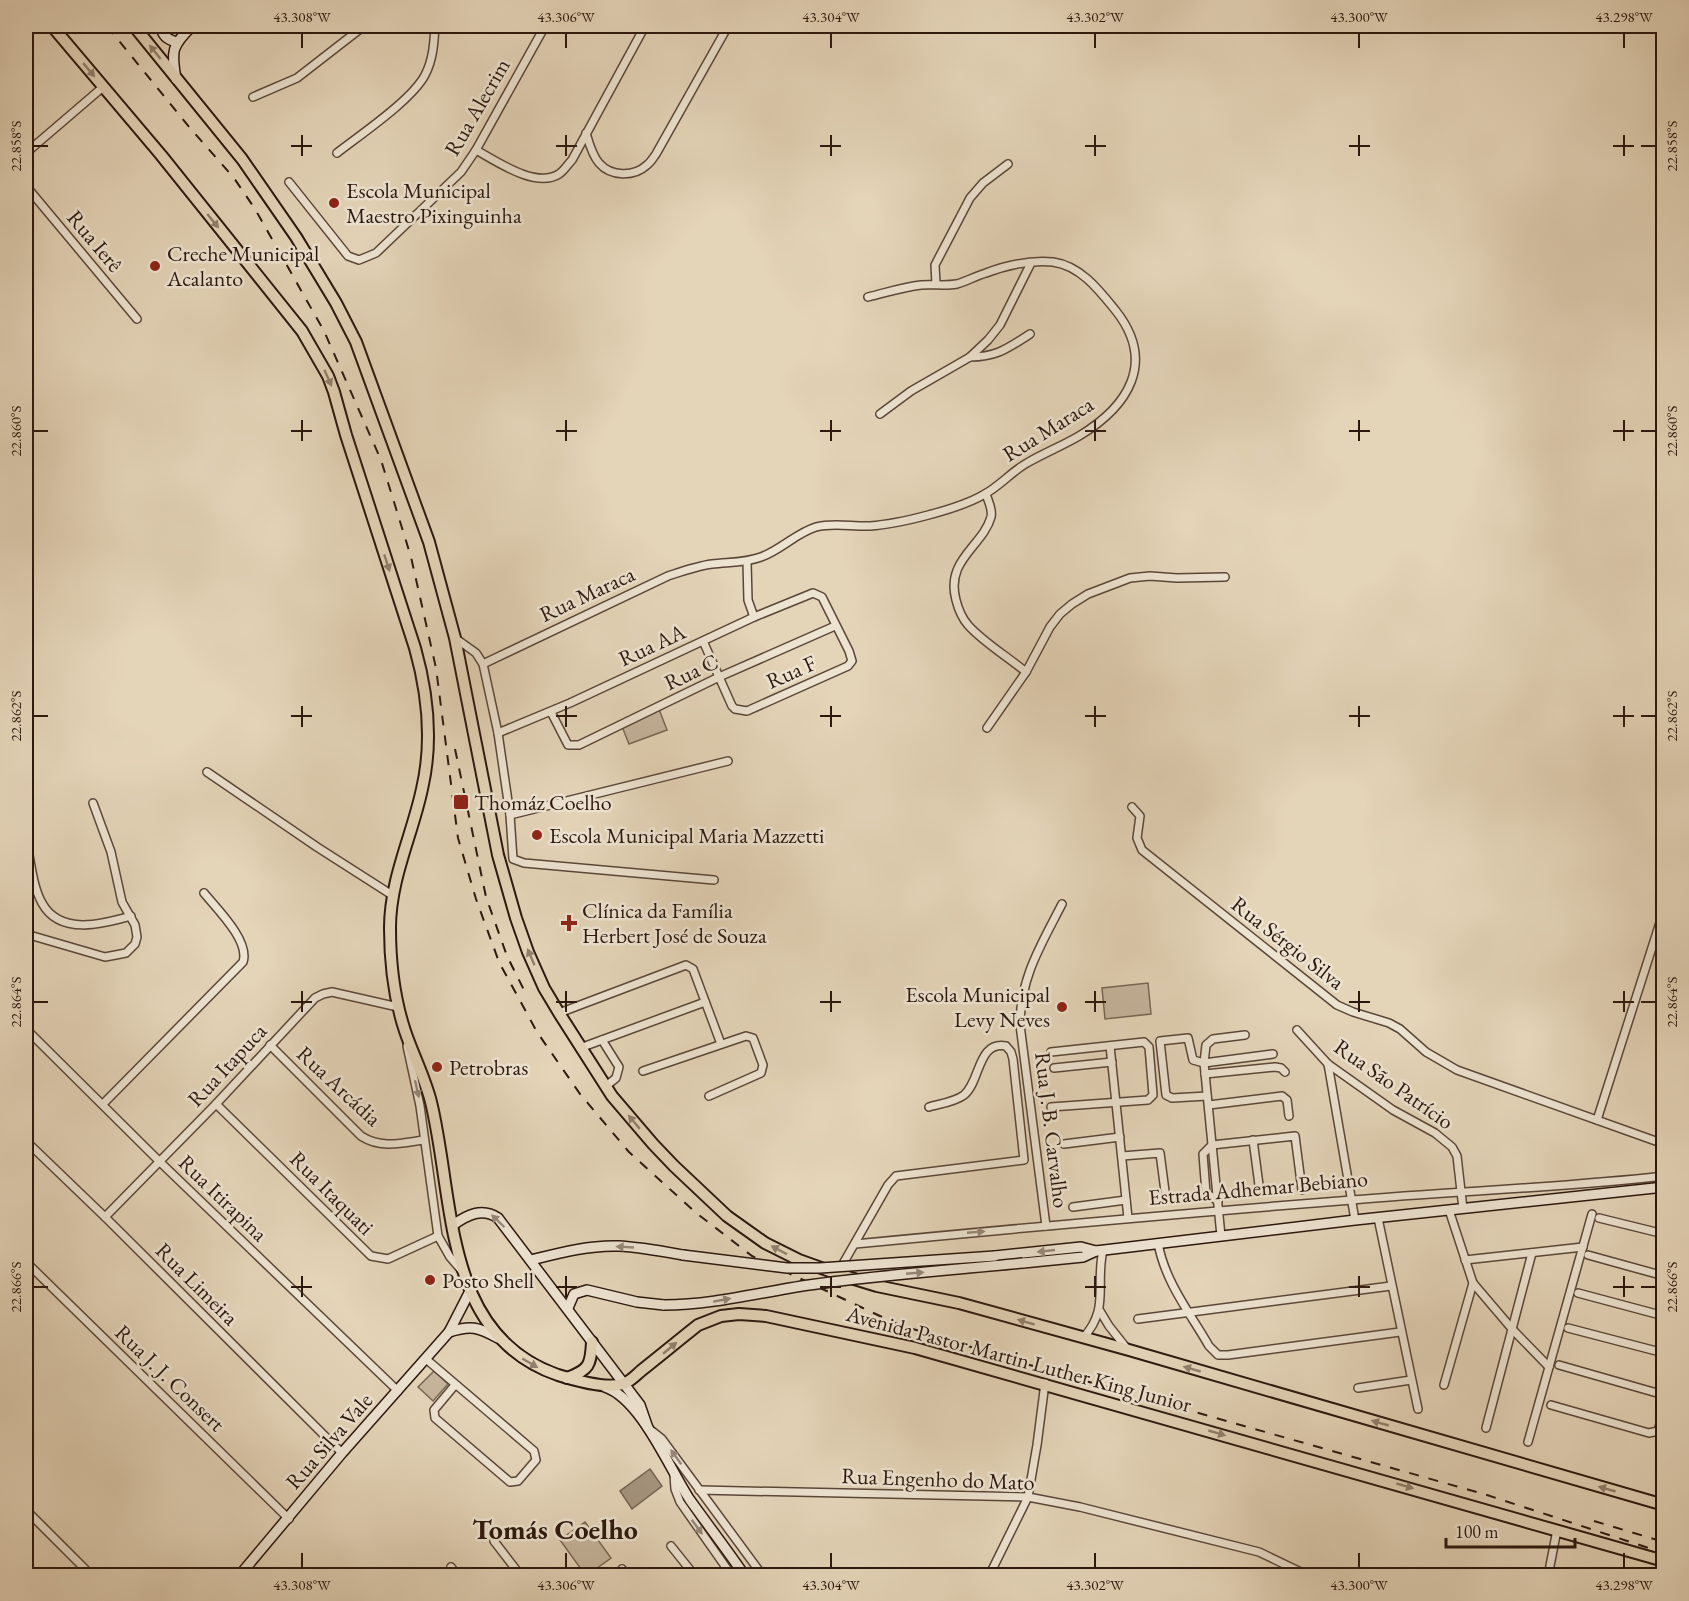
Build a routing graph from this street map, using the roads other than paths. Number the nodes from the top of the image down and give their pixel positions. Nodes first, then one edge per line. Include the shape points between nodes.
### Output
1 (52, 26) edge
2 (134, 26) edge
3 (161, 26) edge
4 (192, 26) edge
5 (364, 26) edge
6 (435, 26) edge
7 (534, 26) edge
8 (645, 26) edge
9 (728, 26) edge
10 (544, 28) edge
11 (176, 42) junction
12 (176, 79) junction
13 (104, 87) junction
14 (253, 97) dead end
15 (586, 133) junction
16 (476, 150) junction
17 (26, 153) edge
18 (337, 153) dead end
19 (1008, 164) dead end
20 (289, 182) dead end
21 (26, 186) edge
22 (1030, 262) junction
23 (936, 284) junction
24 (868, 297) dead end
25 (137, 319) dead end
26 (1030, 334) dead end
27 (970, 357) junction
28 (880, 414) dead end
29 (986, 494) junction
30 (747, 562) junction
31 (1225, 577) dead end
32 (754, 617) junction
33 (835, 626) junction
34 (455, 638) junction
35 (704, 641) junction
36 (483, 664) junction
37 (1026, 672) junction
38 (719, 678) junction
39 (550, 712) junction
40 (987, 728) dead end
41 (498, 733) junction
42 (728, 761) dead end
43 (207, 772) dead end
44 (93, 803) dead end
45 (1132, 807) dead end
46 (510, 815) junction
47 (26, 840) edge
48 (714, 880) dead end
49 (204, 893) dead end
50 (392, 895) junction
51 (1062, 904) dead end
52 (1664, 910) edge
53 (131, 916) junction
54 (26, 934) edge
55 (705, 1002) junction
56 (398, 1007) junction
57 (559, 1013) junction
58 (26, 1029) edge
59 (1297, 1030) dead end
60 (405, 1031) junction
61 (1245, 1035) dead end
62 (602, 1040) junction
63 (721, 1044) junction
64 (270, 1045) junction
65 (1110, 1046) junction
66 (580, 1048) junction
67 (1051, 1052) dead end
68 (1273, 1054) dead end
69 (1112, 1062) junction
70 (1204, 1063) junction
71 (1328, 1065) junction
72 (1054, 1068) dead end
73 (643, 1071) dead end
74 (1285, 1072) dead end
75 (1205, 1074) junction
76 (606, 1086) junction
77 (709, 1096) dead end
78 (1207, 1096) junction
79 (1116, 1102) junction
80 (103, 1104) junction
81 (216, 1104) junction
82 (1209, 1105) junction
83 (929, 1107) dead end
84 (1051, 1107) dead end
85 (1289, 1116) dead end
86 (1597, 1120) junction
87 (1664, 1133) edge
88 (1120, 1137) junction
89 (424, 1140) junction
90 (1253, 1140) junction
91 (26, 1141) edge
92 (1662, 1143) edge
93 (1064, 1144) dead end
94 (1212, 1145) junction
95 (1122, 1156) junction
96 (160, 1161) junction
97 (1664, 1176) edge
98 (1259, 1185) dead end
99 (1664, 1187) edge
100 (1302, 1190) dead end
101 (1461, 1192) junction
102 (1166, 1199) dead end
103 (1126, 1200) junction
104 (1351, 1200) junction
105 (1218, 1201) junction
106 (1072, 1207) dead end
107 (1463, 1209) junction
108 (1449, 1210) junction
109 (1219, 1211) junction
110 (1592, 1214) dead end
111 (105, 1217) junction
112 (1128, 1218) junction
113 (1378, 1218) junction
114 (1599, 1218) dead end
115 (1355, 1220) junction
116 (453, 1225) junction
117 (1046, 1226) junction
118 (1664, 1234) edge
119 (438, 1236) junction
120 (1221, 1236) junction
121 (1158, 1243) junction
122 (855, 1244) junction
123 (1583, 1247) junction
124 (1100, 1250) junction
125 (1532, 1252) junction
126 (1588, 1255) dead end
127 (531, 1260) junction
128 (1465, 1260) junction
129 (26, 1262) edge
130 (463, 1272) junction
131 (837, 1274) junction
132 (1664, 1276) edge
133 (1473, 1283) junction
134 (1391, 1286) junction
135 (470, 1292) junction
136 (1578, 1293) dead end
137 (568, 1308) junction
138 (1100, 1311) junction
139 (1189, 1312) junction
140 (1664, 1316) edge
141 (1138, 1318) dead end
142 (1568, 1328) dead end
143 (1512, 1330) junction
144 (449, 1332) junction
145 (1400, 1332) junction
146 (498, 1338) junction
147 (1083, 1338) junction
148 (592, 1342) junction
149 (1129, 1350) junction
150 (1664, 1353) edge
151 (426, 1359) junction
152 (1559, 1365) dead end
153 (1549, 1367) junction
154 (567, 1378) junction
155 (1411, 1380) junction
156 (1045, 1383) junction
157 (624, 1384) junction
158 (456, 1385) junction
159 (599, 1385) junction
160 (1444, 1385) dead end
161 (1358, 1388) dead end
162 (399, 1391) junction
163 (1664, 1395) edge
164 (1551, 1405) dead end
165 (1418, 1409) dead end
166 (1664, 1411) edge
167 (648, 1428) junction
168 (1486, 1428) dead end
169 (1528, 1442) dead end
170 (342, 1453) junction
171 (674, 1475) junction
172 (699, 1490) junction
173 (1028, 1497) junction
174 (1664, 1505) edge
175 (26, 1510) edge
176 (288, 1519) junction
177 (1557, 1530) junction
178 (494, 1541) dead end
179 (670, 1546) dead end
180 (1664, 1561) edge
181 (451, 1567) dead end
182 (622, 1569) dead end
183 (92, 1575) edge
184 (239, 1575) edge
185 (458, 1575) edge
186 (521, 1575) edge
187 (628, 1575) edge
188 (695, 1575) edge
189 (732, 1575) edge
190 (745, 1575) edge
191 (763, 1575) edge
192 (989, 1575) edge
193 (1309, 1575) edge
194 (1548, 1575) edge

1 -> 13 main road
12 -> 2 main road, Avenida Pastor Martin Luther King Junior
3 - 11 main road via 163,35
4 - 11 main road
5 - 14 street via 297,78
6 - 18 street via 424,78 402,101
7 - 10 street
8 - 15 street
9 - 15 street via 647,166 622,174 609,171 592,152
10 - 16 street, Rua Alecrim
11 - 12 main road
12 - 34 main road, Avenida Pastor Martin Luther King Junior via 242,159 296,237 356,342 429,542
13 - 17 street
13 -> 50 main road via 302,331 334,392 415,648 428,718 422,791
15 - 16 street via 572,160 559,174 549,178 513,171
16 - 20 street, Rua Alecrim via 448,186 376,252 359,260 348,255
19 - 23 street via 970,198 934,265
21 - 25 street, Rua Ierê
22 - 23 street, Rua Maraca via 955,284
22 - 27 street via 1000,325
22 - 29 street, Rua Maraca via 1066,266 1097,286 1132,336 1136,364 1123,398 1106,416 1081,435 1026,463
23 - 24 street, Rua Maraca
26 - 27 street via 1002,352
27 - 28 street
29 - 30 street, Rua Maraca via 955,508 881,525 817,526
29 - 37 street via 990,518 961,561 954,595 967,624
30 - 32 street via 748,600
30 - 36 street, Rua Maraca via 712,564 668,576
31 - 37 street via 1150,576 1088,594 1060,614
32 - 33 street, Rua AA via 806,595 818,594
32 - 35 street, Rua AA
33 - 38 street, Rua C
33 - 38 street, Rua F via 849,651 852,661 848,666 747,711 735,710
34 - 36 street via 476,652
57 -> 34 main road, Avenida Pastor Martin Luther King Junior via 528,952 498,855
35 - 38 street
35 - 39 street, Rua AA
36 - 41 street
37 - 40 street
38 - 39 street, Rua C via 579,745 568,745
39 - 41 street, Rua AA
41 - 46 street
42 - 46 street
43 - 50 street
44 - 53 street via 111,852 122,902
45 - 86 street, Rua Sérgio Silva via 1140,816 1137,838 1142,850 1338,1005 1389,1023 1457,1070
46 - 48 street via 511,854 517,862
47 - 53 street via 38,892 48,911 82,926
49 - 80 street via 240,939 243,962
50 - 56 main road via 392,971
51 - 117 street, Rua J. B. Carvalho via 1028,973 1020,1009
52 - 86 street
53 - 54 street via 137,931 135,944 118,956 93,955
55 - 57 street via 693,969 686,965
55 - 62 street
55 - 63 street
56 - 60 main road
56 - 64 street, Rua Itapuca via 339,993 323,994
57 - 66 main road, Avenida Pastor Martin Luther King Junior
58 - 80 street, Rua Itirapina
59 - 71 street, Rua São Patrício
60 -> 89 street
60 - 116 main road via 431,1103
61 - 70 street via 1210,1040
62 - 66 street
62 - 76 street via 619,1067 616,1078
63 - 73 street
63 - 77 street via 746,1036 753,1038 763,1069 758,1076
64 - 81 street, Rua Itapuca
64 - 89 street, Rua Arcádia via 370,1142
65 - 67 street
65 - 69 street
65 - 79 street via 1142,1042 1149,1047 1152,1098
66 - 76 main road, Avenida Pastor Martin Luther King Junior
68 - 70 street
69 - 72 street
69 - 79 street
70 - 75 street
70 - 78 street via 1193,1060 1188,1038 1160,1041 1166,1095
71 - 101 street, Rua São Patrício via 1444,1139 1457,1156
71 - 104 street
74 - 75 street via 1275,1067
75 - 78 street
131 -> 76 main road, Avenida Pastor Martin Luther King Junior via 765,1243 727,1216 653,1144
78 - 82 street
79 - 84 street
79 - 88 street
80 - 96 street, Rua Itirapina
81 - 96 street, Rua Itapuca
81 - 119 street, Rua Itaquati via 371,1256 388,1259
82 - 85 street via 1282,1096 1287,1100
82 - 94 street
83 - 122 street via 963,1095 987,1051 1006,1046 1013,1059 1024,1160 896,1176
86 - 92 street, Rua Sérgio Silva
87 - 92 street
88 - 93 street
88 - 95 street
89 - 119 street
90 - 94 street
90 - 98 street
90 - 100 street via 1295,1136
91 - 111 street, Rua Limeira
94 - 105 street
94 - 105 street via 1202,1157 1206,1193
95 - 102 street via 1160,1153
95 - 103 street
96 - 111 street, Rua Itapuca
96 - 162 street, Rua Itirapina
97 - 101 street, Estrada Adhemar Bebiano
99 - 107 main road, Estrada Adhemar Bebiano
101 - 104 street, Estrada Adhemar Bebiano
101 - 107 street, Rua São Patrício
103 - 106 street
103 - 112 street
104 - 109 street, Estrada Adhemar Bebiano
104 - 115 street
105 - 109 street
107 - 108 main road, Estrada Adhemar Bebiano
108 - 113 main road, Estrada Adhemar Bebiano
108 - 128 street
109 - 112 street, Estrada Adhemar Bebiano
109 - 120 street
110 - 123 street
111 - 170 street, Rua Limeira
112 - 117 street, Estrada Adhemar Bebiano
113 - 115 main road, Estrada Adhemar Bebiano
113 - 134 street
114 - 118 street
115 - 120 main road, Estrada Adhemar Bebiano
127 -> 116 main road via 492,1214 476,1213
116 - 130 main road
122 -> 117 street, Estrada Adhemar Bebiano
119 - 130 street
120 - 121 main road, Estrada Adhemar Bebiano
121 - 124 main road, Estrada Adhemar Bebiano
121 - 139 street via 1164,1269
122 - 131 street
123 - 125 street
123 - 153 street
124 -> 127 main road, Estrada Adhemar Bebiano, bridge via 1082,1247 820,1269 787,1269 617,1246
137 -> 124 main road, Estrada Adhemar Bebiano, bridge via 574,1294 587,1290 637,1302 693,1305 807,1285 1083,1257
124 - 138 street
125 - 128 street
125 - 143 street
126 - 132 street
127 - 137 main road
128 - 133 street
129 - 176 street, Rua J. J. Consert
130 - 135 main road
147 -> 131 main road, Avenida Pastor Martin Luther King Junior
133 - 143 street
133 - 160 street
134 - 139 street
134 - 145 street
135 - 144 main road, Rua Silva Vale
135 - 146 main road
136 - 140 street
137 - 148 main road
138 - 147 street, Avenida Pastor Martin Luther King Junior
138 - 149 street, Avenida Pastor Martin Luther King Junior
139 - 141 street
139 - 145 street via 1214,1353 1222,1356
142 - 150 street
143 - 153 street
143 - 168 street
144 - 146 main road via 474,1327
144 - 151 main road, Rua Silva Vale
145 - 155 street
146 -> 154 main road via 535,1366
147 - 149 main road, Avenida Pastor Martin Luther King Junior
148 - 154 main road via 587,1367
148 - 157 main road
174 -> 149 main road, Avenida Pastor Martin Luther King Junior
151 - 158 street
151 - 162 main road, Rua Silva Vale
152 - 163 street
153 - 169 street
154 - 159 main road
155 - 161 street
155 - 165 street
157 -> 156 main road, Avenida Pastor Martin Luther King Junior via 698,1325 739,1314 855,1334
156 - 173 street
156 -> 177 main road, Avenida Pastor Martin Luther King Junior
157 - 159 main road
157 - 167 main road via 640,1406
158 - 158 street via 536,1454 536,1460 518,1481 510,1482 435,1418 434,1410
159 - 167 main road via 623,1397
162 - 170 main road, Rua Silva Vale
164 - 166 street via 1649,1433 1658,1431
167 - 171 main road
172 -> 167 street via 662,1439
170 - 176 main road, Rua Silva Vale
171 -> 189 street via 680,1502
171 - 190 main road
172 - 173 street, Rua Engenho do Mato
172 - 191 street
173 - 192 street
173 - 193 street, Rua Engenho do Mato via 1259,1552
175 - 183 street
176 - 184 main road, Rua Silva Vale
177 - 180 main road, Avenida Pastor Martin Luther King Junior
177 - 194 street
178 - 186 street
179 - 188 street
181 - 185 street
182 - 187 street

